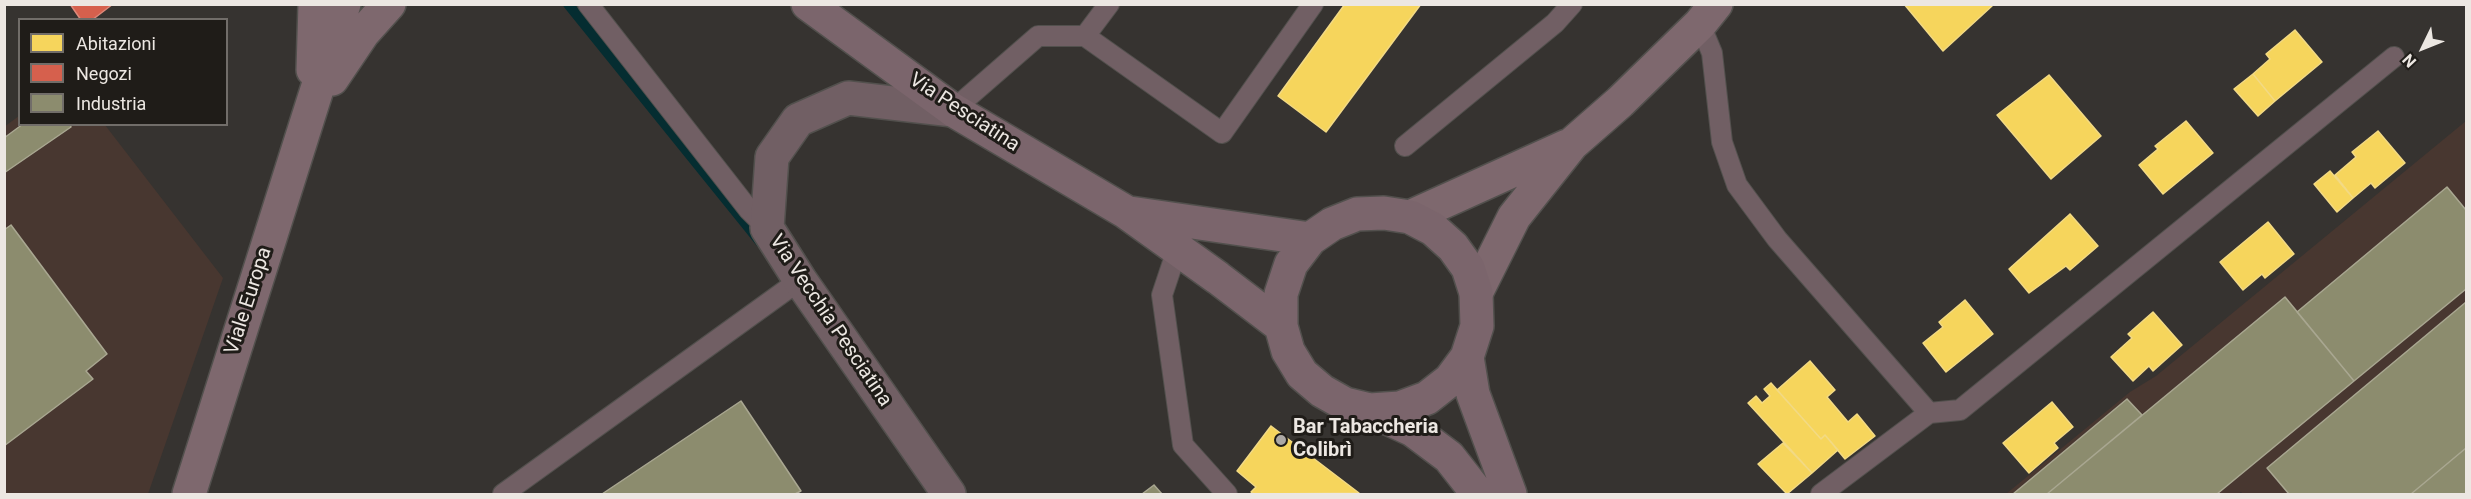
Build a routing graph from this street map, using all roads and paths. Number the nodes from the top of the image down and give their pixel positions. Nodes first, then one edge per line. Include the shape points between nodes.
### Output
1 (315, 4) edge
2 (344, 4) edge
3 (389, 4) edge
4 (588, 4) edge
5 (808, 4) edge
6 (1108, 4) edge
7 (1313, 4) edge
8 (1572, 4) edge
9 (1708, 14) edge
10 (1085, 36) junction
11 (2394, 57) dead end
12 (313, 107) junction
13 (953, 110) junction
14 (1572, 144) junction
15 (1405, 146) dead end
16 (1126, 212) junction
17 (1410, 217) junction
18 (767, 228) junction
19 (1310, 239) junction
20 (1177, 250) junction
21 (800, 280) junction
22 (1476, 294) junction
23 (1281, 326) junction
24 (1467, 357) junction
25 (1370, 410) junction
26 (1929, 412) junction
27 (1473, 493) edge
28 (189, 495) edge
29 (503, 495) edge
30 (949, 495) edge
31 (1227, 495) edge
32 (1510, 495) edge
33 (1821, 495) edge

1 - 12 main road, Viale Europa
2 - 12 main road, Viale Europa
3 - 12 main road, Viale Europa via 363,33
4 - 18 lane
5 - 13 main road, Via Pesciatina
6 - 10 lane
7 - 10 lane via 1222,133
8 - 15 lane via 1555,23
9 - 14 main road
9 - 26 lane via 1722,142 1737,185 1777,239
10 - 13 lane via 1038,36
11 - 26 lane via 1960,410
12 - 28 main road, Viale Europa
13 - 16 main road, Via Pesciatina
13 - 18 street, Via Vecchia Pesciatina via 848,98 798,120 772,157
14 - 17 main road
14 - 22 main road via 1514,217
16 - 19 main road, Via Pesciatina
16 - 20 main road, Via Pesciatina
17 - 19 main road via 1357,214
17 - 22 main road via 1433,229 1454,247 1468,268
18 - 21 street, Via Vecchia Pesciatina
19 - 23 main road via 1291,264 1281,294
20 - 23 main road, Via Pesciatina
20 - 31 lane via 1162,295 1183,445
21 - 29 lane
21 - 30 street, Via Vecchia Pesciatina
22 - 24 main road via 1477,326
23 - 25 main road via 1288,351 1302,374 1322,392 1345,404
24 - 25 main road via 1450,380 1427,398 1400,408
24 - 32 main road via 1473,394
25 - 27 main road via 1413,430 1449,457
26 - 33 lane

